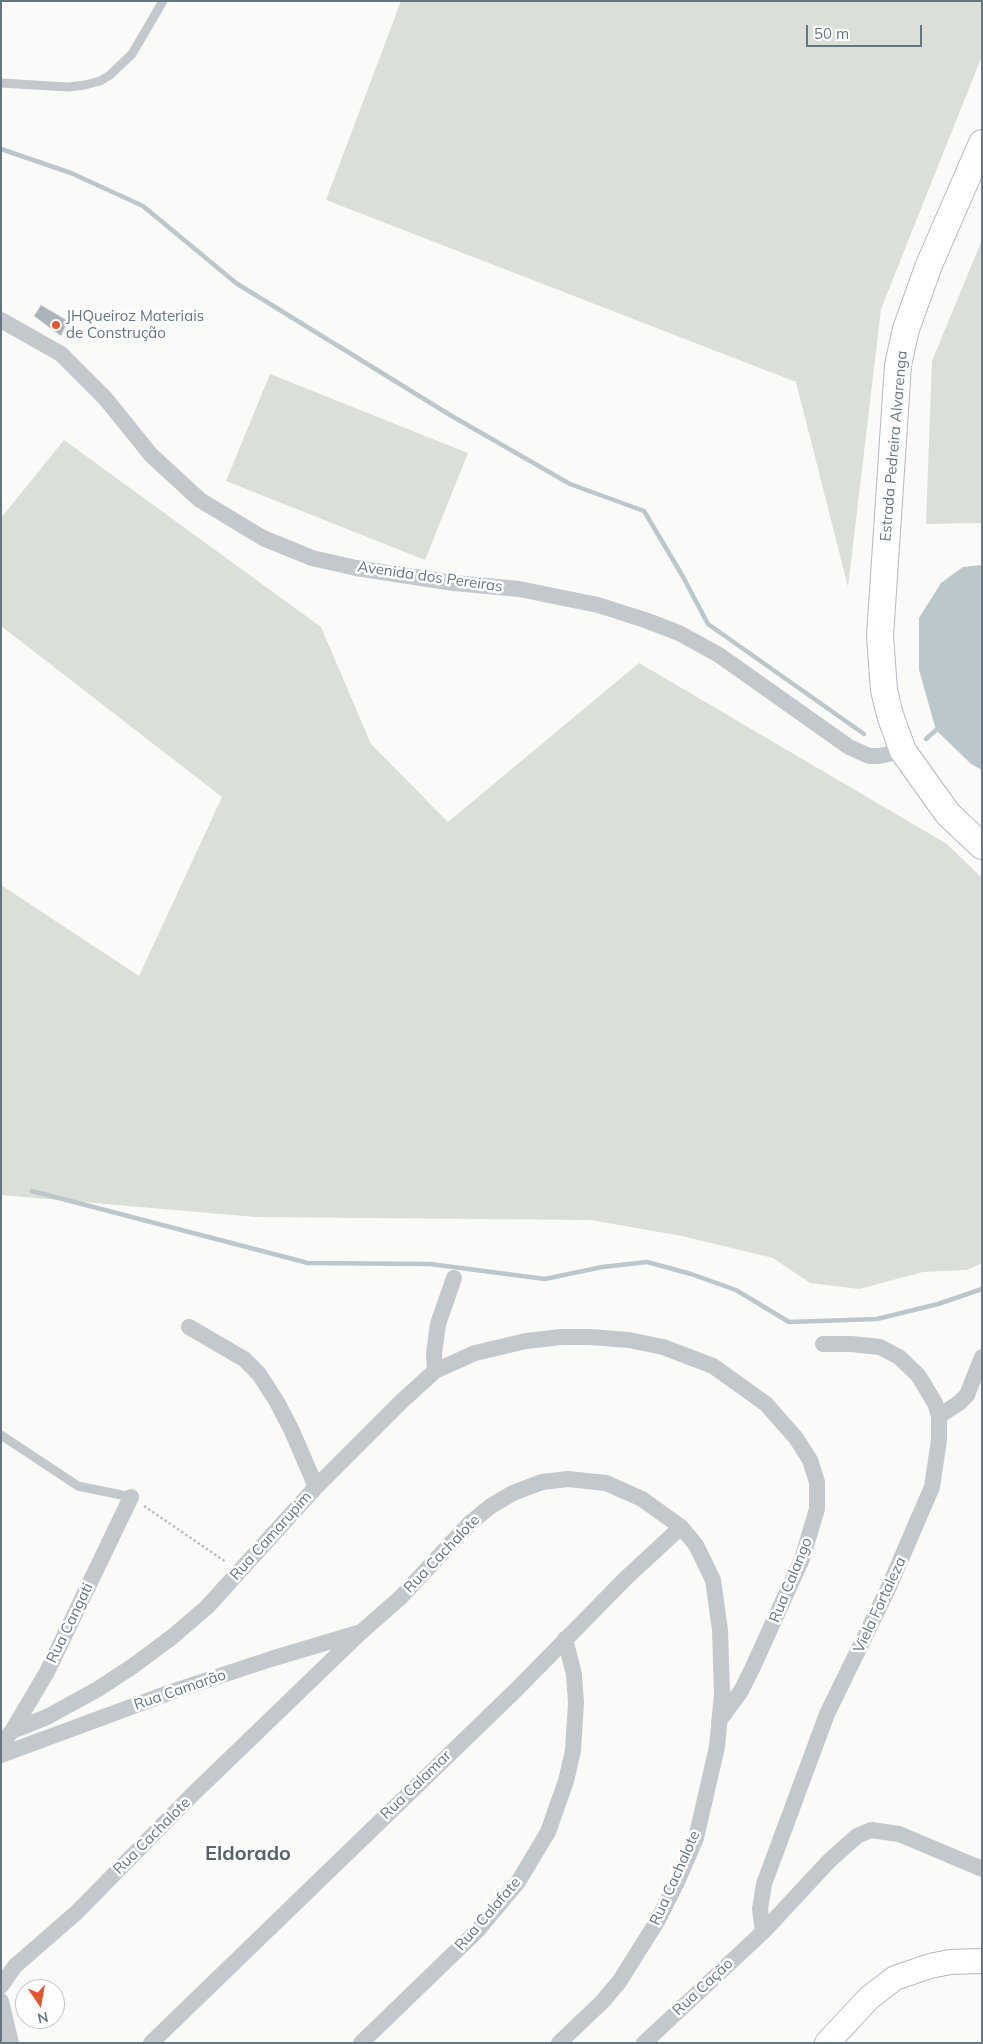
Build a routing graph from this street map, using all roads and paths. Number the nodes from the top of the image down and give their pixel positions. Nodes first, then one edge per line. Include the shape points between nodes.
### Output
1 (163, 1) edge
2 (1, 83) edge
3 (982, 143) edge
4 (1, 320) edge
5 (906, 756) junction
6 (982, 825) edge
7 (982, 846) edge
8 (454, 1278) dead end
9 (189, 1327) dead end
10 (823, 1344) dead end
11 (982, 1357) edge
12 (435, 1371) junction
13 (939, 1416) junction
14 (1, 1435) edge
15 (316, 1487) junction
16 (131, 1497) junction
17 (681, 1527) junction
18 (239, 1572) junction
19 (360, 1633) junction
20 (565, 1639) junction
21 (719, 1722) junction
22 (12, 1731) junction
23 (1, 1745) edge
24 (1, 1755) edge
25 (982, 1869) edge
26 (763, 1932) junction
27 (982, 1961) edge
28 (3, 1982) edge
29 (1, 2002) edge
30 (12, 2043) edge
31 (151, 2043) edge
32 (361, 2043) edge
33 (559, 2043) edge
34 (644, 2043) edge
35 (827, 2043) edge

1 - 2 lane via 132,54 110,75 85,85 68,87
3 - 5 main road, Estrada Pedreira Alvarenga via 929,265 906,329 898,365 880,636 884,690
4 - 5 street, Avenida dos Pereiras via 61,354 105,398 151,455 200,500 263,538 312,558 356,568 519,589 598,605 645,620 679,633 719,655 849,747 869,756
5 - 6 main road, Estrada Pedreira Alvarenga
5 - 7 main road, Estrada Pedreira Alvarenga via 948,814
8 - 12 street via 438,1324
9 - 15 street via 244,1359 259,1374 288,1424
10 - 13 street, Viela Fortaleza via 880,1347 900,1357 918,1375
11 - 13 street via 967,1395
12 - 15 street, Rua Camarupim
12 - 21 street, Rua Calango via 475,1353 526,1341 571,1337 629,1340 713,1366 766,1404 796,1438 810,1460 816,1482 814,1517 802,1559 765,1645 741,1691
13 - 26 street, Viela Fortaleza via 932,1488 828,1714 764,1884 760,1909
14 - 16 lane via 78,1486
15 - 18 street, Rua Camarupim
16 - 18 path
16 - 22 street, Rua Cangati via 47,1672
17 - 19 street, Rua Cachalote via 642,1499 606,1483 568,1479 542,1482 513,1493 470,1523 400,1598
17 - 20 street, Rua Calamar
17 - 21 street, Rua Cachalote via 696,1545 713,1580 720,1630 722,1694
18 - 22 street, Rua Camarupim via 207,1607 133,1666 47,1717
19 - 24 street, Rua Camarão via 174,1691
19 - 28 street, Rua Cachalote via 191,1796 76,1913 15,1966
20 - 31 street, Rua Calamar
20 - 32 street, Rua Calafate via 574,1674 573,1751 548,1832 518,1882 478,1930
21 - 33 street, Rua Cachalote via 717,1747 696,1838 658,1920 620,1982
22 - 23 street, Rua Cangati
25 - 26 street, Rua Cação via 899,1834 871,1830 857,1836 829,1861
26 - 34 street, Rua Cação
27 - 35 street via 950,1962 895,1978 869,1998
29 - 30 street

